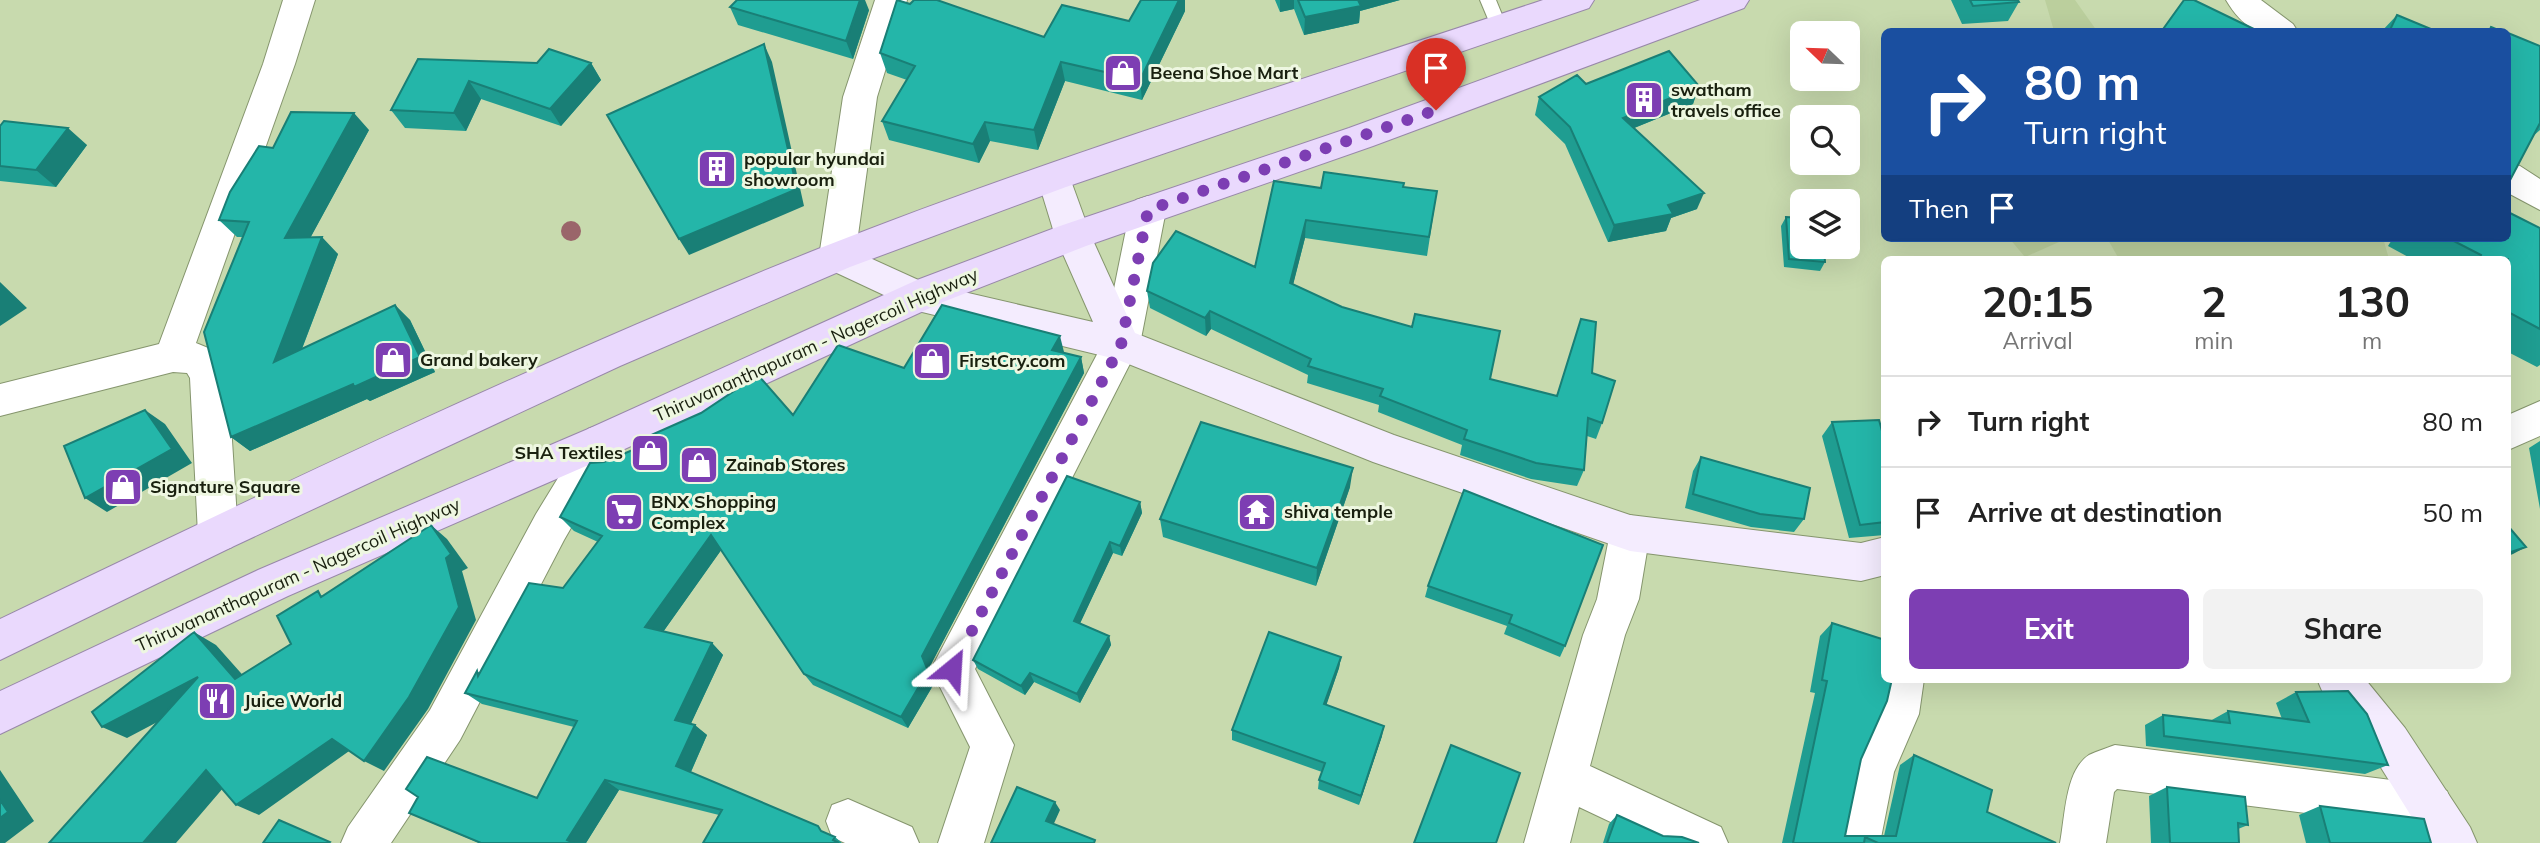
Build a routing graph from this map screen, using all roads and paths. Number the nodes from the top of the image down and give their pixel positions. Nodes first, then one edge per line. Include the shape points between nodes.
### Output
1 (299, 0) edge
2 (891, 0) edge
3 (1578, 0) edge
4 (1733, 0) edge
5 (2242, 0) edge
6 (1494, 14) edge
7 (2275, 28) edge
8 (1054, 177) junction
9 (2511, 178) edge
10 (2540, 196) edge
11 (1148, 210) junction
12 (1073, 236) junction
13 (838, 257) junction
14 (918, 296) junction
15 (1121, 345) junction
16 (173, 356) junction
17 (0, 400) edge
18 (2540, 418) edge
19 (2511, 432) edge
20 (602, 441) junction
21 (1630, 533) junction
22 (218, 534) junction
23 (1881, 557) edge
24 (0, 640) edge
25 (1902, 683) edge
26 (2341, 683) edge
27 (0, 713) edge
28 (1565, 777) junction
29 (848, 821) dead end
30 (2442, 825) edge
31 (364, 843) edge
32 (896, 843) edge
33 (961, 843) edge
34 (1547, 843) edge
35 (1705, 843) edge
36 (1857, 843) edge
37 (2083, 843) edge

1 - 16 street
2 - 13 street via 860,97
3 - 6 main road
4 - 11 main road, Thiruvananthapuram - Nagercoil Highway
5 - 7 street
6 - 8 main road
8 - 12 street
8 - 13 main road
9 - 10 street
11 - 12 main road, Thiruvananthapuram - Nagercoil Highway
11 - 15 street
12 - 14 main road, Thiruvananthapuram - Nagercoil Highway
12 - 15 street
13 - 14 street
13 - 22 main road via 607,355
14 - 15 street
14 - 20 main road, Thiruvananthapuram - Nagercoil Highway
15 - 21 street via 1387,450
15 - 33 street via 952,669 992,745
16 - 17 street
16 - 22 street via 194,355 204,363 209,378
18 - 19 street
20 - 27 main road, Thiruvananthapuram - Nagercoil Highway via 273,583
20 - 31 street via 550,527 445,725
21 - 23 street via 1861,562
21 - 28 street via 1618,598
22 - 24 main road
25 - 36 street via 1897,714 1872,771
26 - 30 street via 2390,743
28 - 34 street
28 - 35 street
29 - 32 street
30 - 37 street via 2115,767 2094,781

